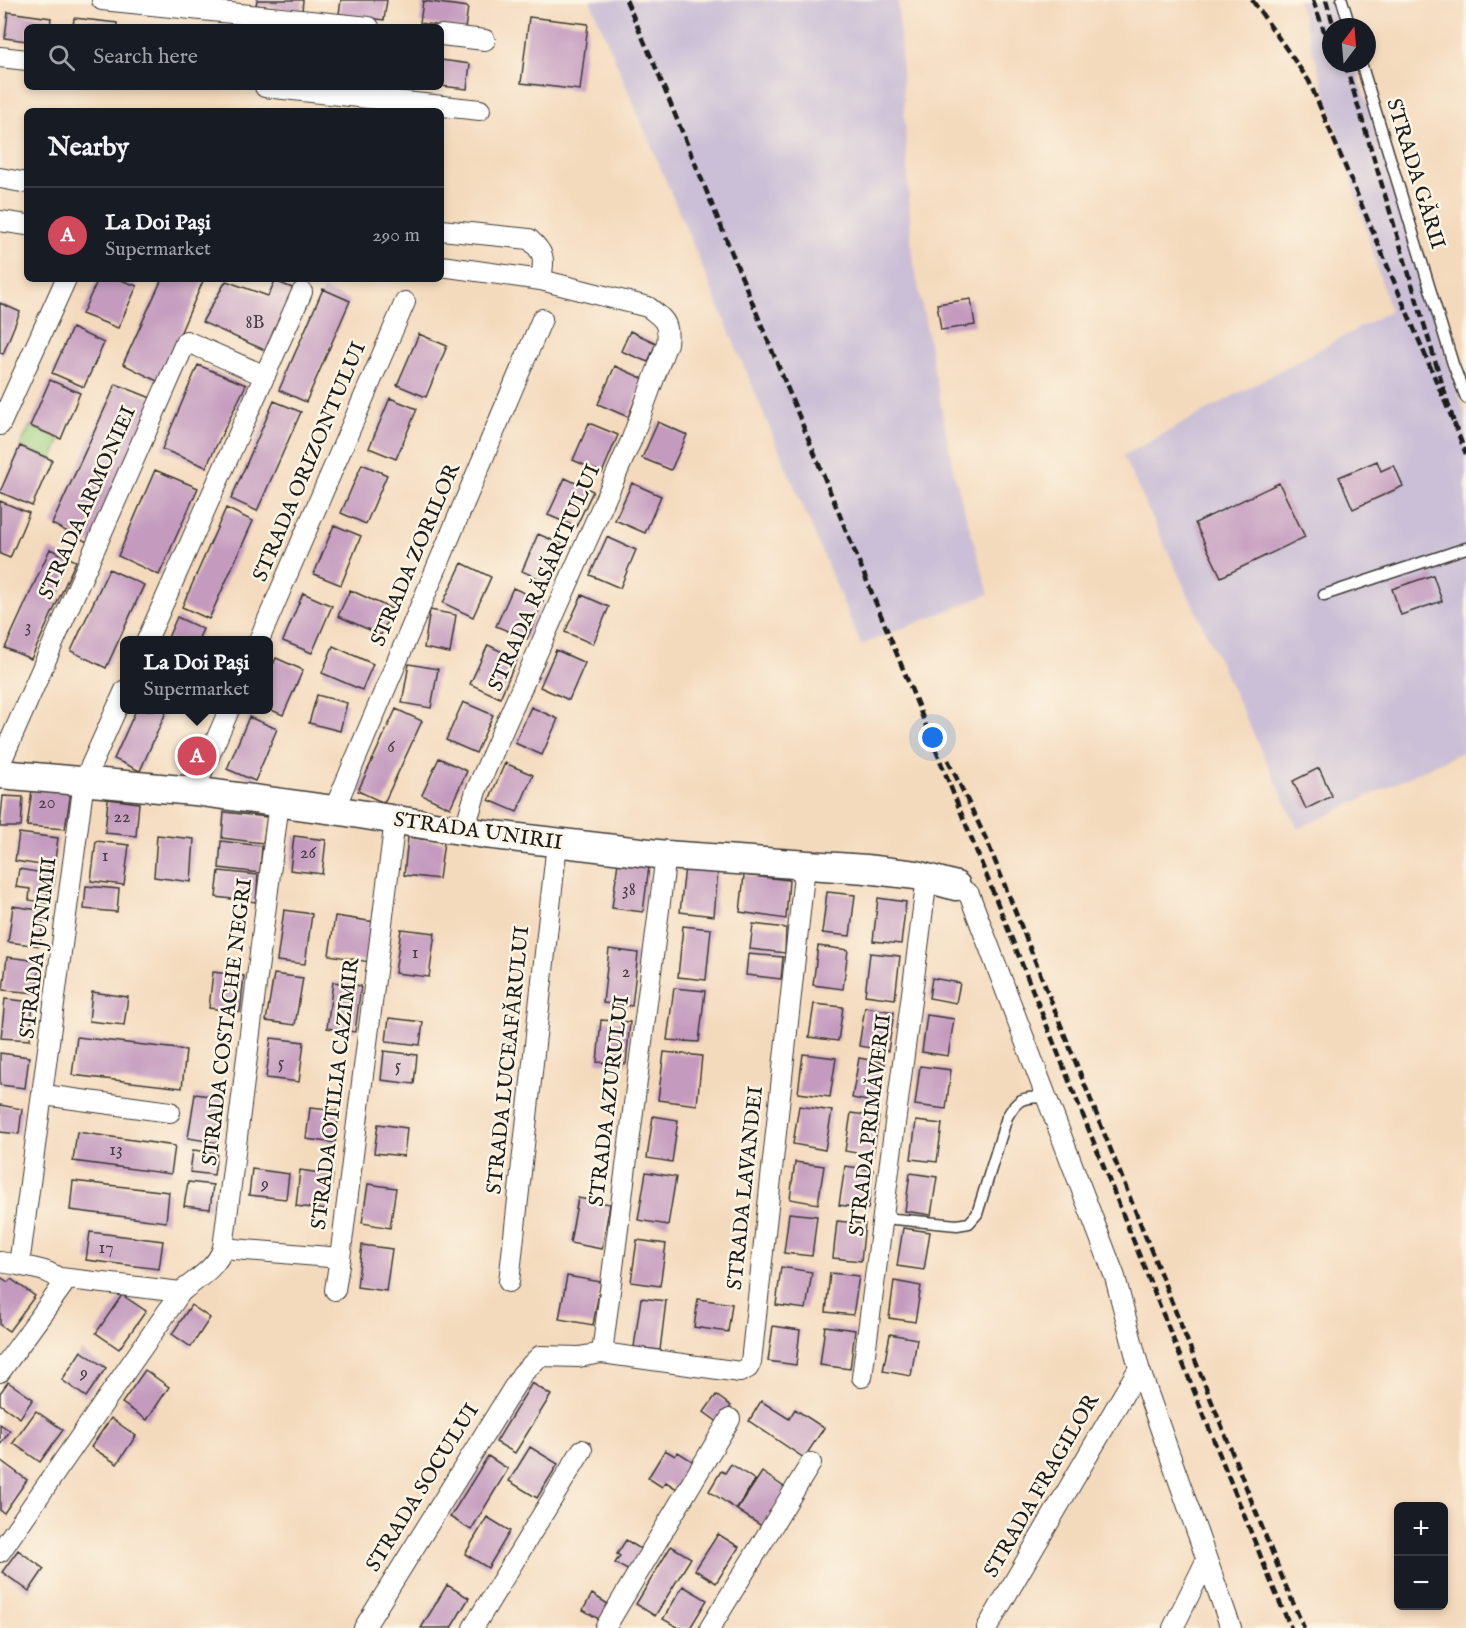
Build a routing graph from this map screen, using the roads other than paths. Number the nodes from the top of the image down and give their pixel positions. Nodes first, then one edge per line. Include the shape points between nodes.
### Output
1 (102, 0) edge
2 (1342, 0) edge
3 (1347, 18) edge
4 (339, 24) edge
5 (444, 34) edge
6 (485, 40) dead end
7 (0, 57) edge
8 (24, 60) edge
9 (1364, 72) edge
10 (293, 90) edge
11 (480, 110) dead end
12 (0, 178) edge
13 (24, 182) edge
14 (0, 221) edge
15 (24, 225) edge
16 (444, 231) edge
17 (444, 266) edge
18 (541, 280) junction
19 (65, 282) edge
20 (302, 292) dead end
21 (405, 302) dead end
22 (542, 319) dead end
23 (265, 376) junction
24 (1466, 398) edge
25 (0, 425) edge
26 (1466, 548) edge
27 (1324, 595) dead end
28 (149, 636) edge
29 (261, 636) edge
30 (120, 701) edge
31 (227, 714) edge
32 (0, 764) edge
33 (0, 774) edge
34 (84, 781) junction
35 (195, 791) junction
36 (279, 802) junction
37 (334, 810) junction
38 (395, 820) junction
39 (464, 831) junction
40 (557, 843) junction
41 (666, 855) junction
42 (805, 866) junction
43 (927, 878) junction
44 (956, 886) joint
45 (44, 1095) junction
46 (1047, 1097) junction
47 (170, 1112) dead end
48 (884, 1218) junction
49 (223, 1248) junction
50 (340, 1258) junction
51 (10, 1264) edge
52 (60, 1278) junction
53 (509, 1282) dead end
54 (335, 1290) dead end
55 (181, 1292) junction
56 (602, 1353) junction
57 (1139, 1368) junction
58 (0, 1372) edge
59 (862, 1377) dead end
60 (730, 1419) dead end
61 (582, 1450) dead end
62 (811, 1463) dead end
63 (0, 1552) edge
64 (1206, 1561) junction
65 (364, 1628) edge
66 (473, 1628) edge
67 (605, 1628) edge
68 (710, 1628) edge
69 (987, 1628) edge
70 (1173, 1628) edge
71 (1231, 1628) edge

1 - 4 street
2 - 3 lane
5 - 6 street
7 - 8 street
9 - 24 lane, STRADA GĂRII
10 - 11 street
12 - 13 street
14 - 15 street
16 - 18 street via 529,239 544,257
17 - 18 street
18 - 39 street, STRADA RĂSĂRITULUI via 648,307 662,318 669,331 632,441 476,791
19 - 25 street
20 - 23 street
21 - 29 street, STRADA ORIZONTULUI
22 - 37 street, STRADA ZORILOR
23 - 28 street
23 - 32 street, STRADA ARMONIEI via 186,341
26 - 27 lane
30 - 34 street
31 - 35 street
33 - 34 street, STRADA UNIRII
34 - 35 street, STRADA UNIRII
34 - 45 street, STRADA JUNIMII
35 - 36 street, STRADA UNIRII
36 - 37 street, STRADA UNIRII
36 - 49 street, STRADA COSTACHE NEGRI
37 - 38 street, STRADA UNIRII
38 - 39 street, STRADA UNIRII
38 - 50 street, STRADA OTILIA CAZIMIR
39 - 40 street, STRADA UNIRII
40 - 41 street, STRADA UNIRII
40 - 53 street, STRADA LUCEAFǍRULUI
41 - 42 street, STRADA UNIRII
41 - 56 street, STRADA AZURULUI
42 - 43 street, STRADA UNIRII
42 - 56 street, STRADA LAVANDEI via 751,1362 740,1372
43 - 44 street, STRADA UNIRII
43 - 48 street, STRADA PRIMĂVERII
44 - 46 street via 969,894
45 - 47 street
45 - 51 street, STRADA JUNIMII via 24,1229
46 - 48 lane via 1015,1103 1007,1117 977,1214 969,1223
46 - 57 street via 1115,1277
48 - 59 street, STRADA PRIMĂVERII
49 - 50 street, STRADA OTILIA CAZIMIR
49 - 55 street via 215,1264
50 - 54 street
51 - 52 street
52 - 55 street
52 - 58 street via 63,1285
55 - 63 street
56 - 65 street, STRADA SOCULUI via 540,1356 522,1374
57 - 64 street
57 - 69 street, STRADA FRAGILOR
60 - 67 street
61 - 66 street
62 - 68 street
64 - 70 street
64 - 71 street

